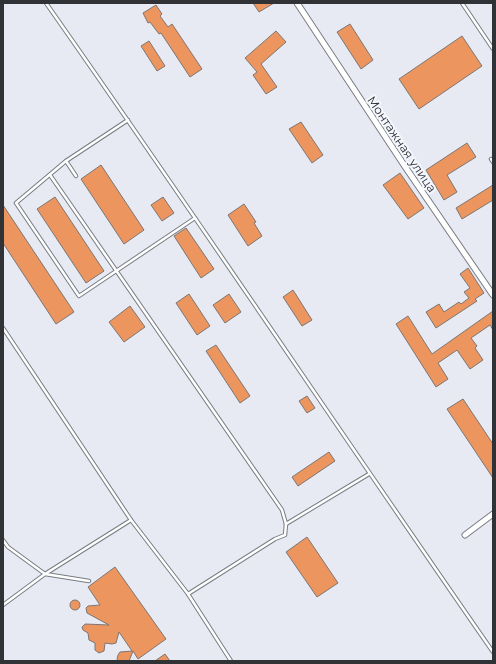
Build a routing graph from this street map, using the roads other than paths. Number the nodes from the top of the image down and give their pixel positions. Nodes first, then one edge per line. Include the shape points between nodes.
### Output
1 (46, 3) edge
2 (298, 3) edge
3 (462, 3) edge
4 (493, 49) edge
5 (128, 120) junction
6 (66, 161) junction
7 (50, 175) junction
8 (76, 176) dead end
9 (195, 218) junction
10 (117, 271) junction
11 (493, 295) edge
12 (3, 328) edge
13 (369, 474) junction
14 (493, 514) edge
15 (131, 520) junction
16 (286, 524) junction
17 (465, 534) dead end
18 (3, 540) edge
19 (45, 574) junction
20 (89, 580) dead end
21 (188, 594) junction
22 (3, 606) edge
23 (493, 652) edge
24 (231, 661) edge

1 - 5 lane
2 - 11 street, Монтажная улица
3 - 4 lane
5 - 6 lane
5 - 9 lane
6 - 7 lane
6 - 8 lane
7 - 10 lane
7 - 10 lane via 16,203 79,296
9 - 10 lane
9 - 13 lane
10 - 16 lane via 282,510
12 - 15 lane
13 - 16 lane
13 - 23 lane
14 - 17 street
15 - 19 lane
15 - 21 lane
16 - 21 lane via 285,534
18 - 19 lane
19 - 20 lane
19 - 22 lane
21 - 24 lane

